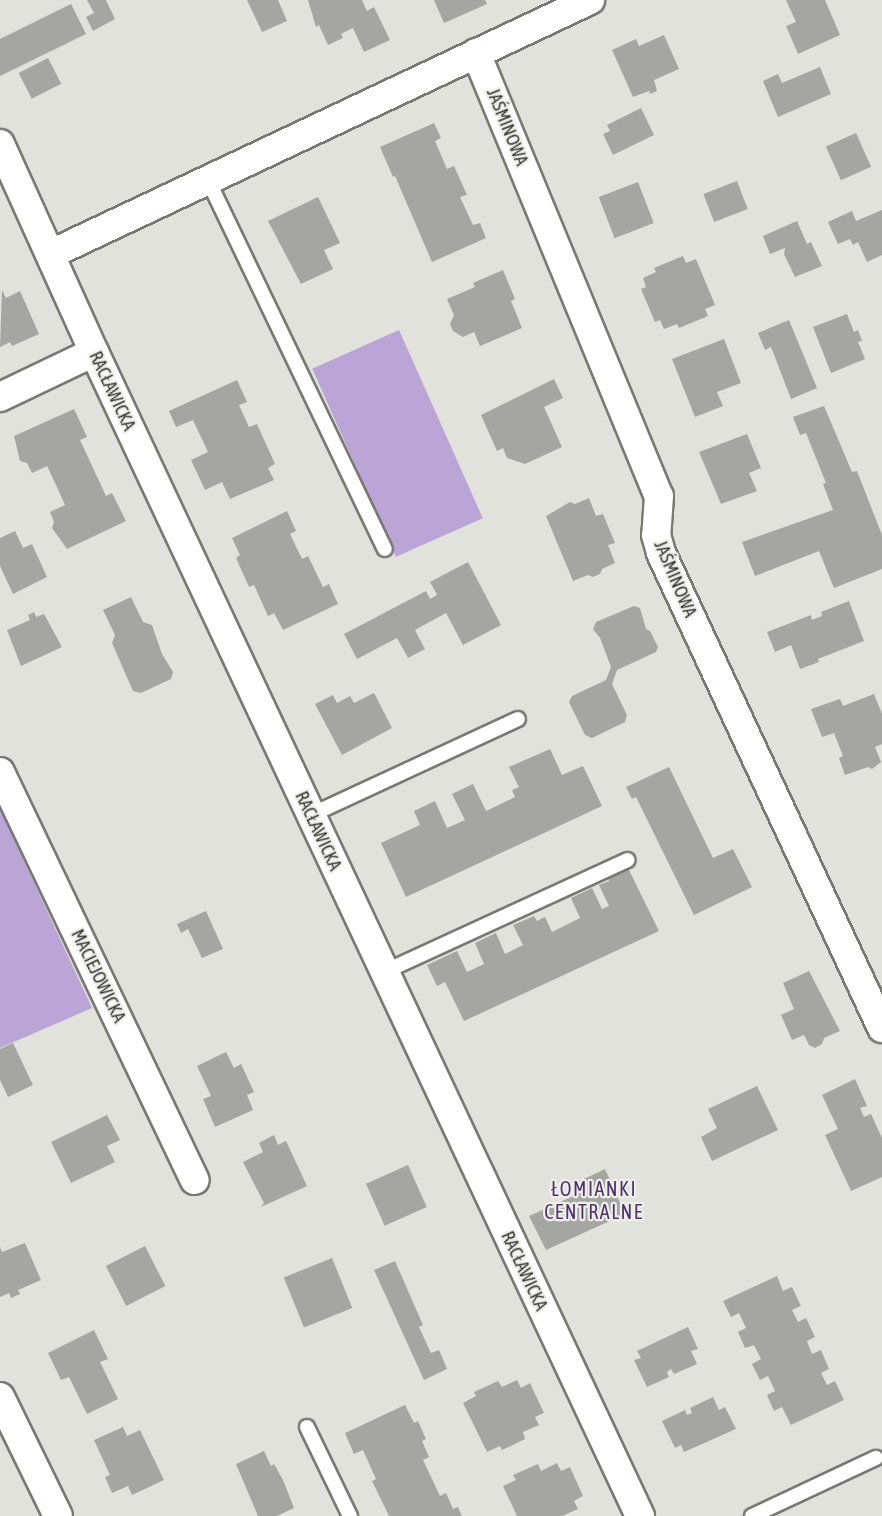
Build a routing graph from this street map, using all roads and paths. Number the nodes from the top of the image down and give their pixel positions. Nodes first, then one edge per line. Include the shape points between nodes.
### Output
1 (590, 0) edge
2 (476, 53) junction
3 (0, 144) edge
4 (208, 180) junction
5 (51, 255) junction
6 (94, 352) junction
7 (0, 398) edge
8 (385, 549) dead end
9 (518, 720) dead end
10 (0, 772) edge
11 (311, 815) junction
12 (628, 860) dead end
13 (384, 972) junction
14 (882, 1028) edge
15 (195, 1180) dead end
16 (0, 1397) edge
17 (307, 1427) dead end
18 (876, 1458) dead end
19 (58, 1516) edge
20 (350, 1516) edge
21 (640, 1516) edge
22 (752, 1516) edge

1 - 2 street
2 - 4 street
2 - 14 street, JAŚMINOWA via 660,496 656,517 661,553
3 - 5 street, RACŁAWICKA
4 - 5 street
4 - 8 lane
5 - 6 street, RACŁAWICKA
6 - 7 street
6 - 11 street, RACŁAWICKA
9 - 11 lane
10 - 15 street, MACIEJOWICKA
11 - 13 street, RACŁAWICKA
12 - 13 lane
13 - 21 street, RACŁAWICKA
16 - 19 street
17 - 20 lane
18 - 22 lane

